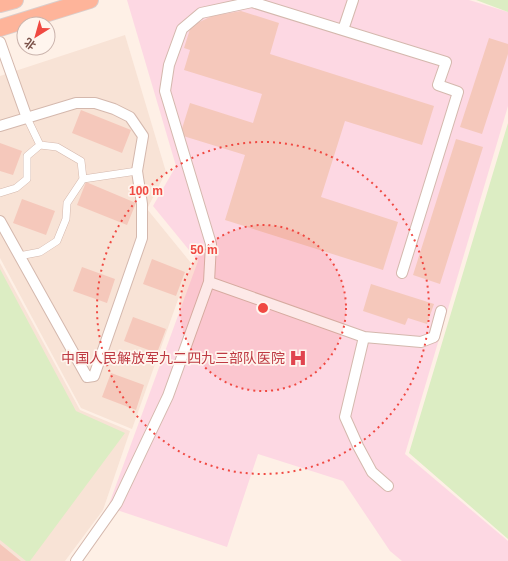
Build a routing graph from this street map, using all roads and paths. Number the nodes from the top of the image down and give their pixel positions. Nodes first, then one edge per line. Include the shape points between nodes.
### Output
1 (15, 0) edge
2 (90, 0) edge
3 (353, 0) edge
4 (0, 4) edge
5 (0, 28) edge
6 (343, 30) junction
7 (0, 42) edge
8 (27, 118) junction
9 (0, 126) edge
10 (40, 145) junction
11 (137, 171) junction
12 (83, 179) junction
13 (0, 193) edge
14 (0, 221) edge
15 (19, 256) junction
16 (402, 273) dead end
17 (209, 282) junction
18 (441, 311) dead end
19 (364, 337) junction
20 (388, 486) dead end
21 (76, 561) edge

1 - 4 highway
2 - 5 highway
3 - 6 street
6 - 16 street via 446,62 438,85 458,92
6 - 17 street via 252,2 201,13 182,29 169,65 165,91 211,244
7 - 8 street
8 - 9 street
8 - 10 street
8 - 11 street via 76,102 94,103 114,109 130,117 143,136
10 - 12 street via 57,147 81,161
10 - 13 street via 27,156 27,179 16,188
11 - 12 street
11 - 15 street via 142,204 142,238 94,376 86,377
12 - 15 street via 67,203 66,219 57,241 40,252
14 - 15 street
17 - 19 street
17 - 21 street via 168,396 117,503
18 - 19 street via 434,337 420,342
19 - 20 street via 345,417 372,472

